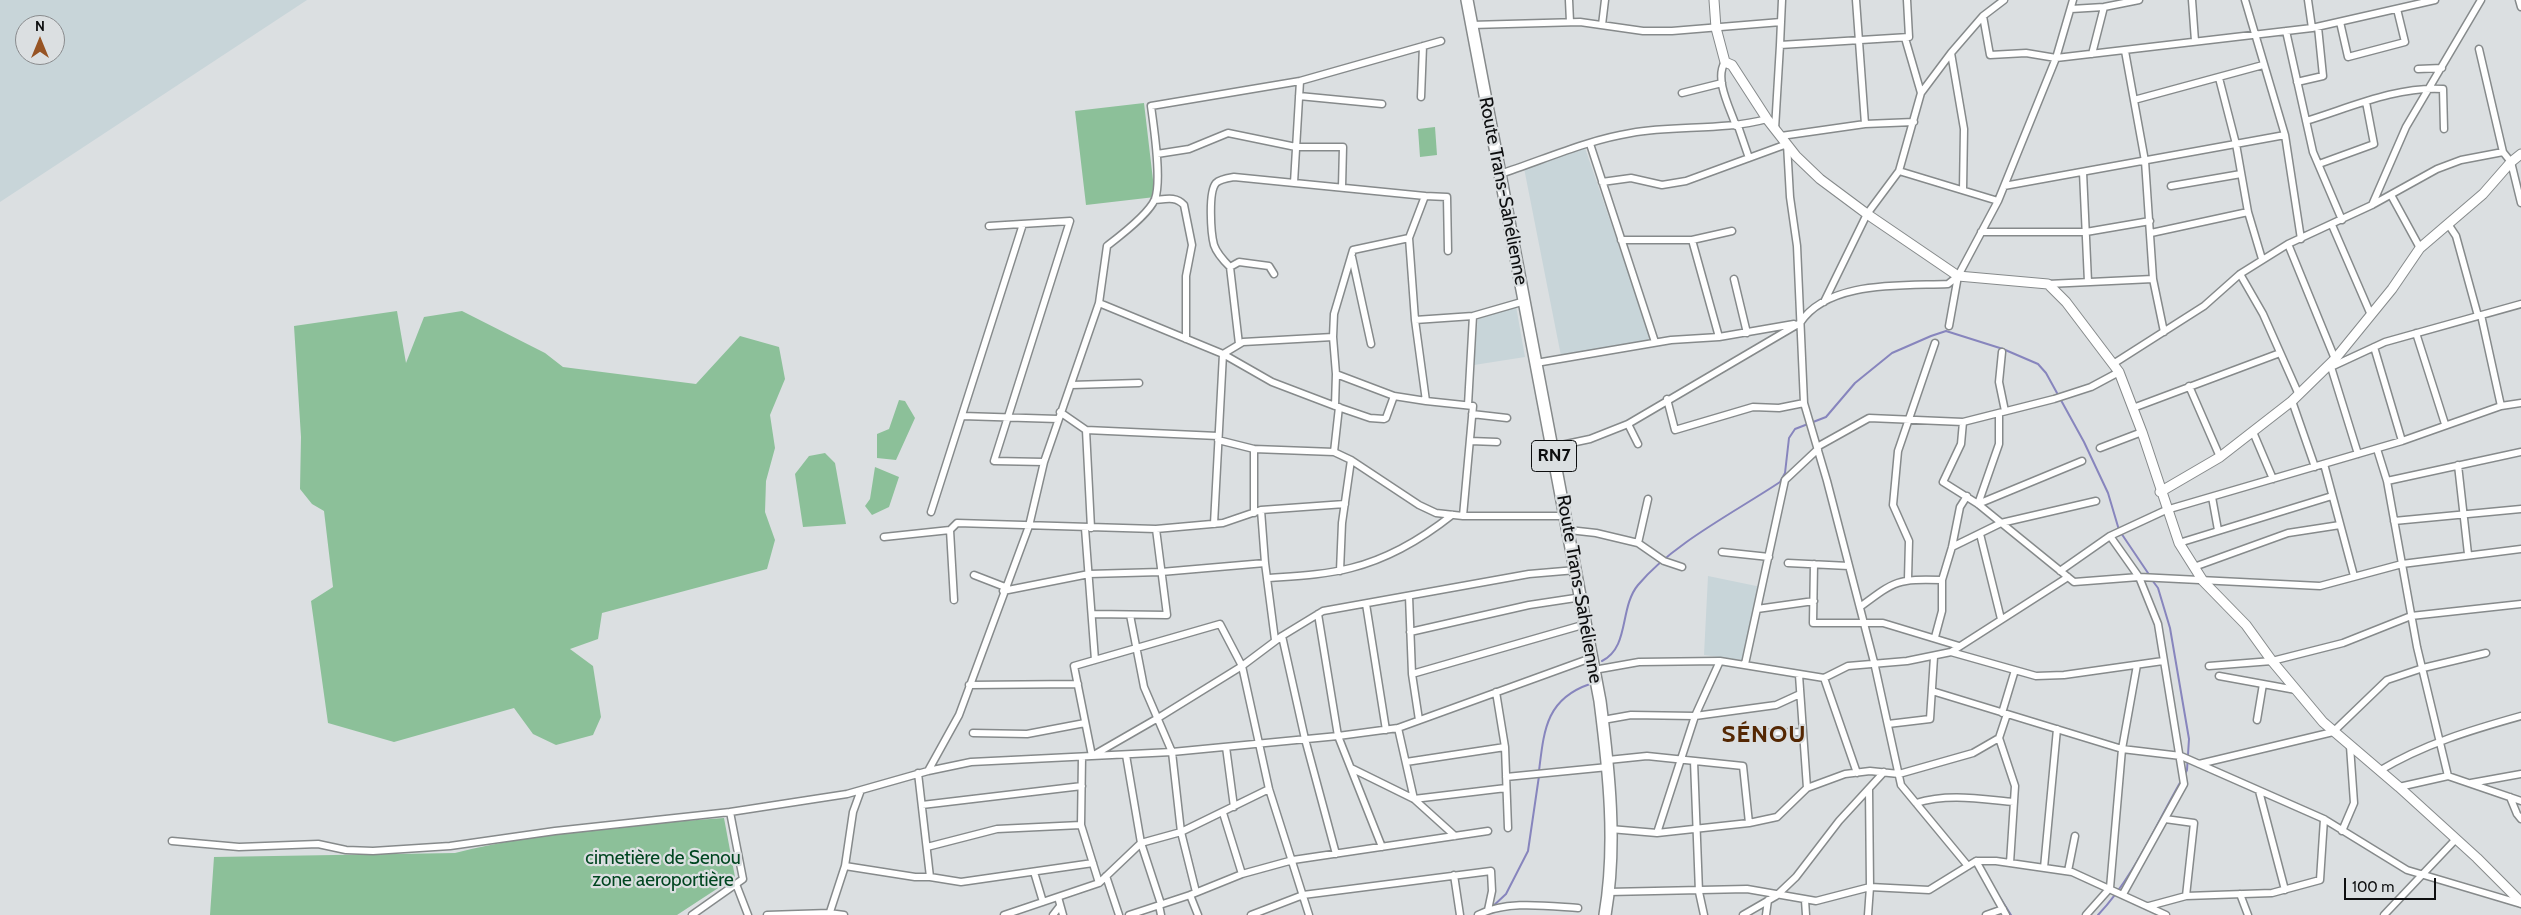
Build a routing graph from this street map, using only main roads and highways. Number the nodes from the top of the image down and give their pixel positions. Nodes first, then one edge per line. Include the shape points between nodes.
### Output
1 (1466, 0) edge
2 (1605, 915) edge

1 - 2 highway, Route Trans-Sahélienne / RN7 via 1603,720 1610,828

